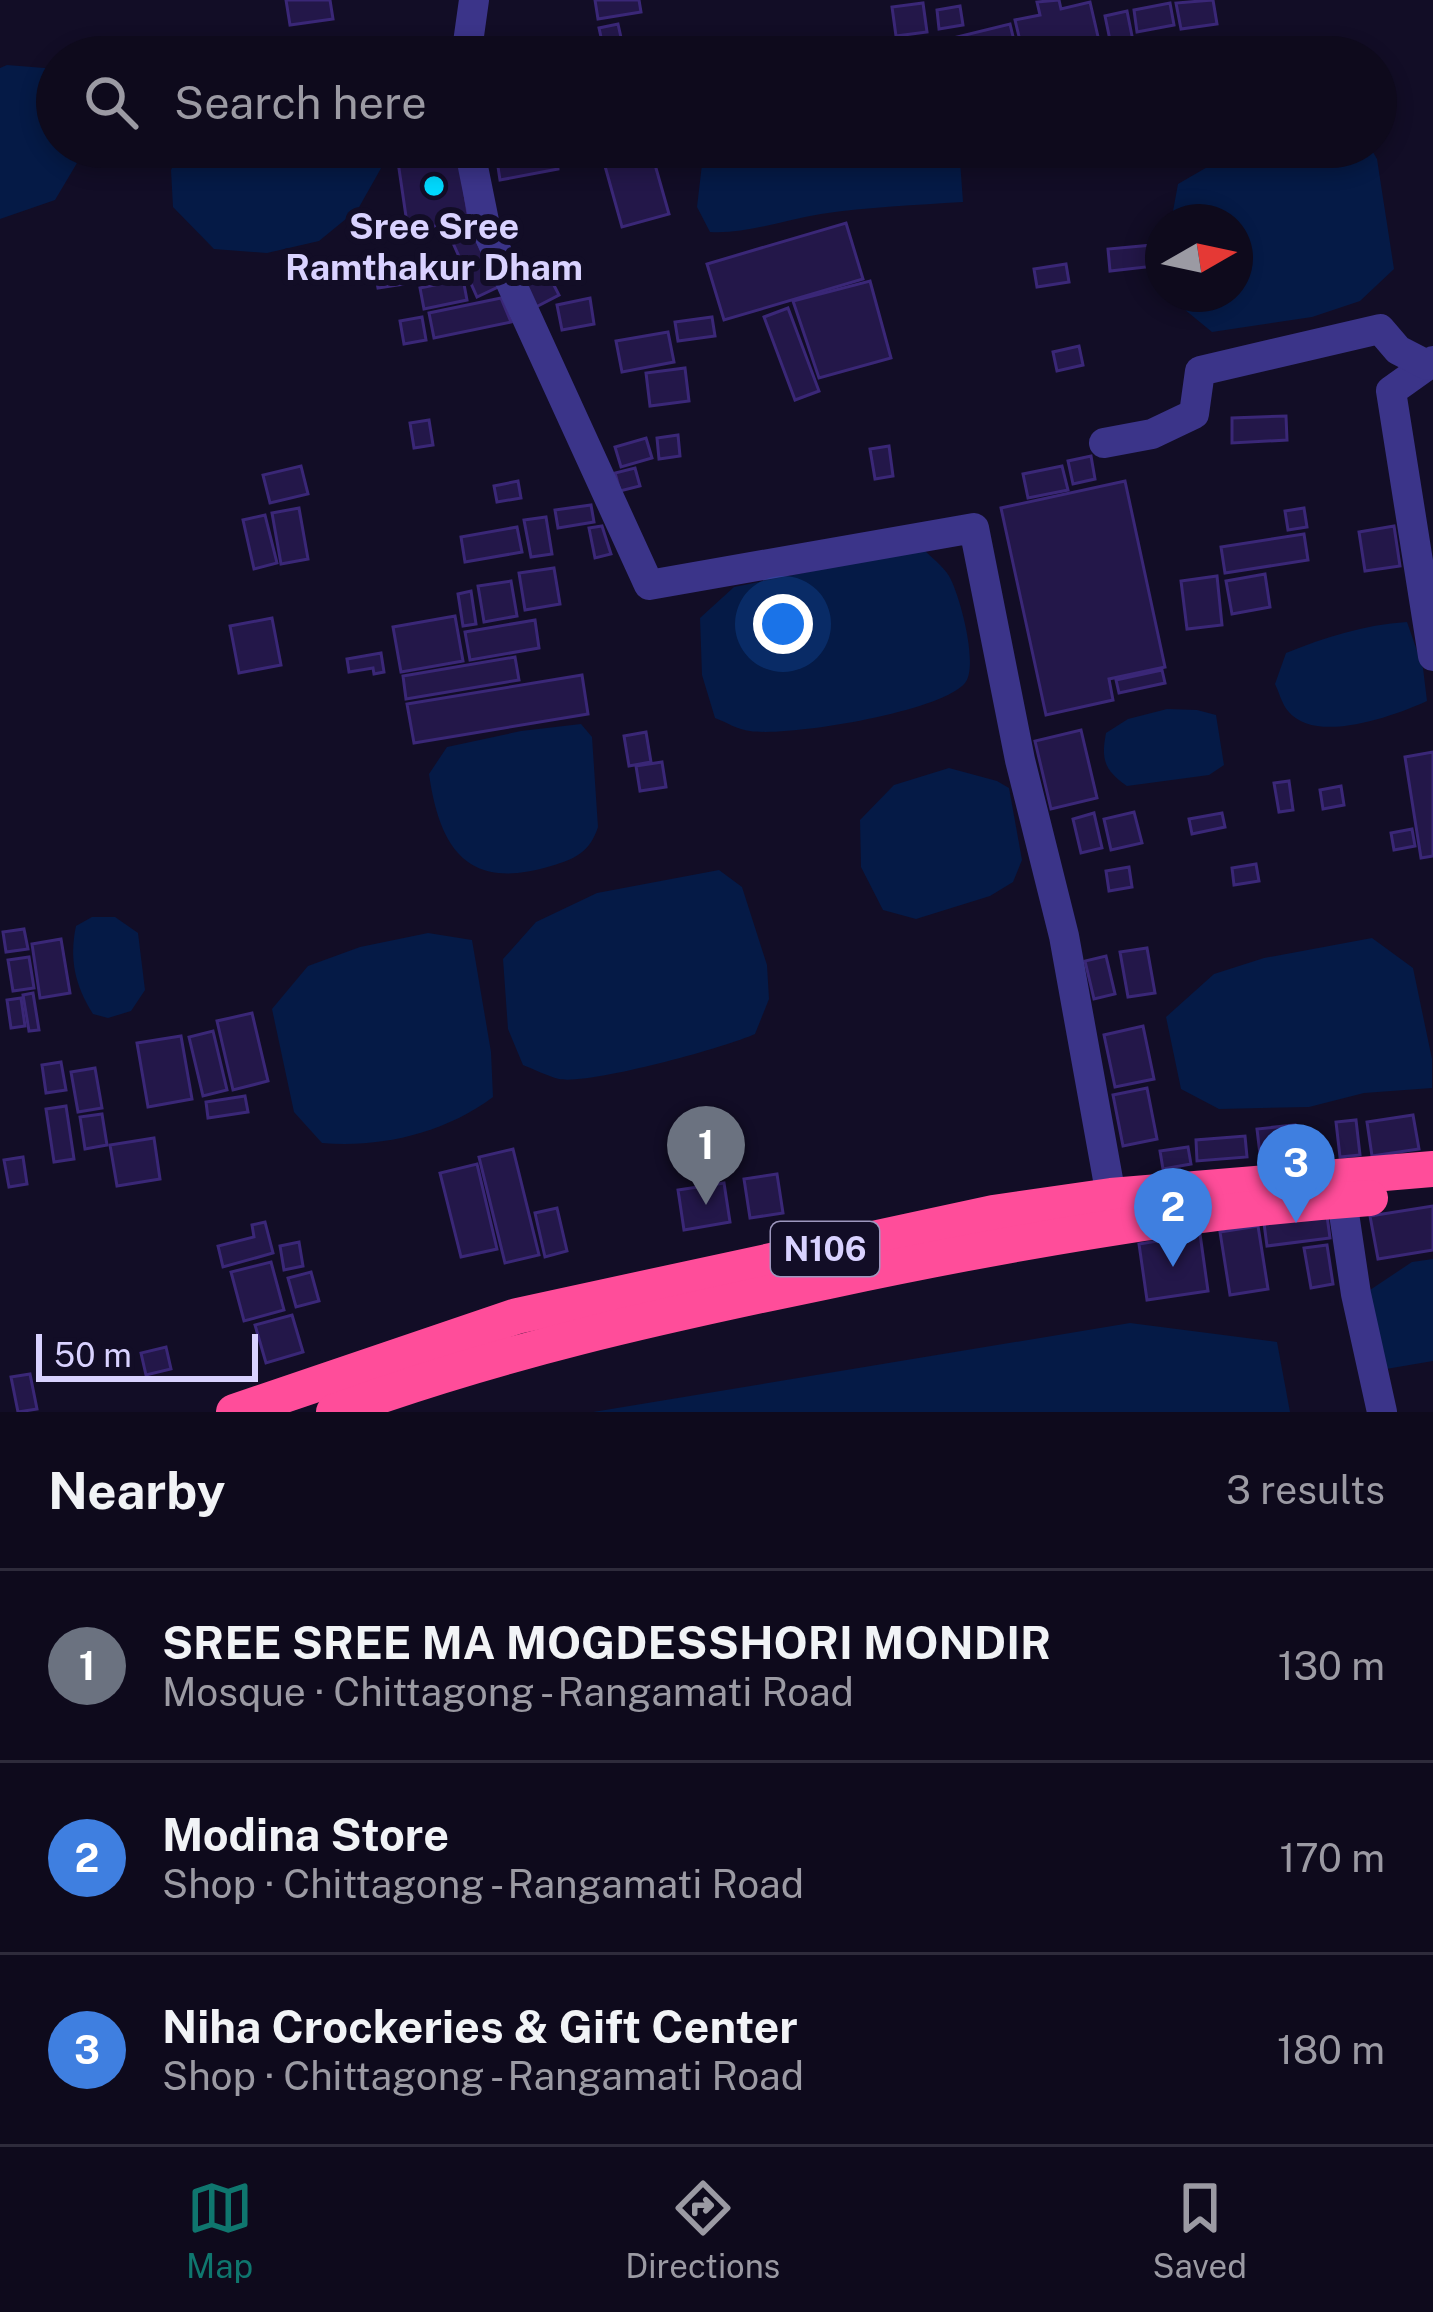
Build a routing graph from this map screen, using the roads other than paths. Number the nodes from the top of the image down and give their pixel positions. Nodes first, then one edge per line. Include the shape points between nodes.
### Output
1 (474, 0) edge
2 (469, 36) edge
3 (473, 168) edge
4 (1430, 363) edge
5 (1104, 443) dead end
6 (1433, 656) edge
7 (1433, 1169) edge
8 (1433, 1194) edge
9 (1111, 1196) junction
10 (1342, 1200) junction
11 (234, 1412) edge
12 (334, 1412) edge
13 (1382, 1412) edge

1 - 2 street
3 - 9 street via 485,226 649,585 974,528 1064,936
4 - 5 street via 1398,350 1380,329 1200,370 1194,414 1152,434
4 - 6 street via 1390,391
7 - 9 highway, N106
8 - 10 highway, N106
9 - 11 highway, N106 via 992,1213 517,1316
10 - 12 highway, N106 via 1177,1216 761,1294 517,1350
10 - 13 street

